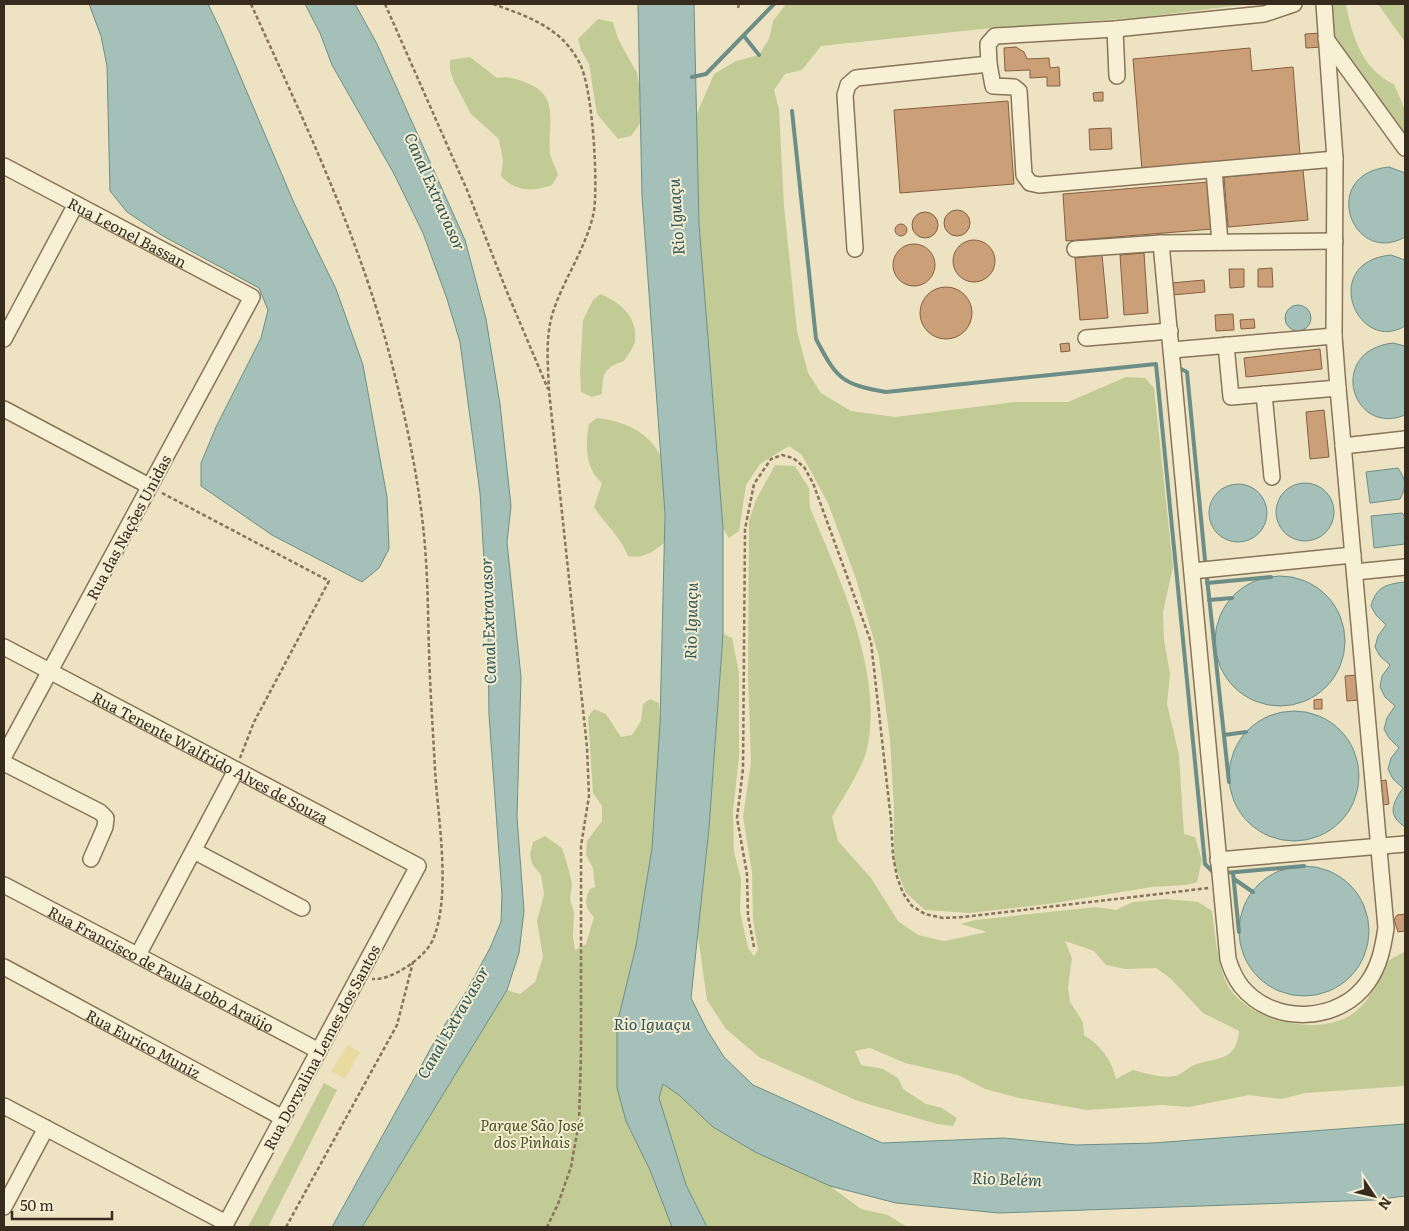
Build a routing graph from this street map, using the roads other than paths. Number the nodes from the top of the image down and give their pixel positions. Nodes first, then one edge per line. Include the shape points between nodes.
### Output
1 (1294, 4) edge
2 (1324, 4) edge
3 (1115, 28) junction
4 (1326, 39) junction
5 (989, 64) junction
6 (1117, 76) dead end
7 (1405, 148) edge
8 (1335, 159) junction
9 (4, 166) edge
10 (1214, 171) junction
11 (76, 204) junction
12 (1335, 241) junction
13 (1161, 242) junction
14 (1220, 242) junction
15 (855, 249) dead end
16 (1075, 249) dead end
17 (252, 297) joint
18 (1170, 331) junction
19 (1334, 336) junction
20 (1086, 338) dead end
21 (4, 339) edge
22 (1226, 345) junction
23 (1172, 350) junction
24 (1338, 388) junction
25 (1264, 394) junction
26 (4, 409) edge
27 (1405, 440) edge
28 (1343, 446) junction
29 (1272, 477) dead end
30 (149, 486) junction
31 (1353, 556) junction
32 (1405, 568) edge
33 (1192, 570) junction
34 (1355, 572) junction
35 (4, 647) edge
36 (50, 672) junction
37 (4, 756) edge
38 (4, 763) edge
39 (236, 770) junction
40 (1405, 844) edge
41 (1379, 847) junction
42 (194, 850) junction
43 (91, 859) dead end
44 (1218, 860) junction
45 (418, 866) joint
46 (4, 885) edge
47 (302, 908) dead end
48 (138, 956) junction
49 (4, 967) edge
50 (319, 1051) junction
51 (4, 1106) edge
52 (283, 1118) junction
53 (46, 1128) junction
54 (4, 1207) edge
55 (225, 1225) edge

1 - 3 street via 1264,14
2 - 4 street
3 - 5 street via 996,36 988,44
3 - 6 street
4 - 7 street
4 - 8 street
5 - 10 street via 993,86 1014,86 1019,91 1024,175 1030,183 1039,185
5 - 15 street via 856,78 848,85 845,95
8 - 10 street
8 - 12 street
9 - 11 street, Rua Leonel Bassan
10 - 14 street
11 - 17 street, Rua Leonel Bassan
11 - 21 street
12 - 14 street
12 - 19 street
13 - 14 street
13 - 16 street
13 - 18 street
17 - 30 street, Rua das Nações Unidas
18 - 20 street
18 - 23 street
19 - 22 street
19 - 24 street
22 - 23 street
22 - 25 street via 1231,397
23 - 33 street
24 - 25 street
24 - 28 street
25 - 29 street
26 - 30 street
27 - 28 street
28 - 31 street
30 - 36 street, Rua das Nações Unidas
31 - 33 street
31 - 34 street
32 - 34 street
33 - 44 street
34 - 41 street
35 - 36 street, Rua Tenente Walfrido Alves de Souza
36 - 37 street, Rua das Nações Unidas
36 - 39 street, Rua Tenente Walfrido Alves de Souza
38 - 43 street via 106,818 106,827
39 - 42 street
39 - 45 street, Rua Tenente Walfrido Alves de Souza
40 - 41 street
41 - 44 street
41 - 44 street via 1386,928 1377,967 1355,996 1323,1013 1307,1015 1288,1014 1270,1008 1242,987 1233,973 1228,959
42 - 47 street
42 - 48 street
45 - 50 street, Rua Dorvalina Lemes dos Santos
46 - 48 street, Rua Francisco de Paula Lobo Araújo
48 - 50 street, Rua Francisco de Paula Lobo Araújo
49 - 52 street, Rua Eurico Muniz
50 - 52 street, Rua Dorvalina Lemes dos Santos
51 - 53 street
52 - 55 street, Rua Dorvalina Lemes dos Santos
53 - 54 street
53 - 55 street

